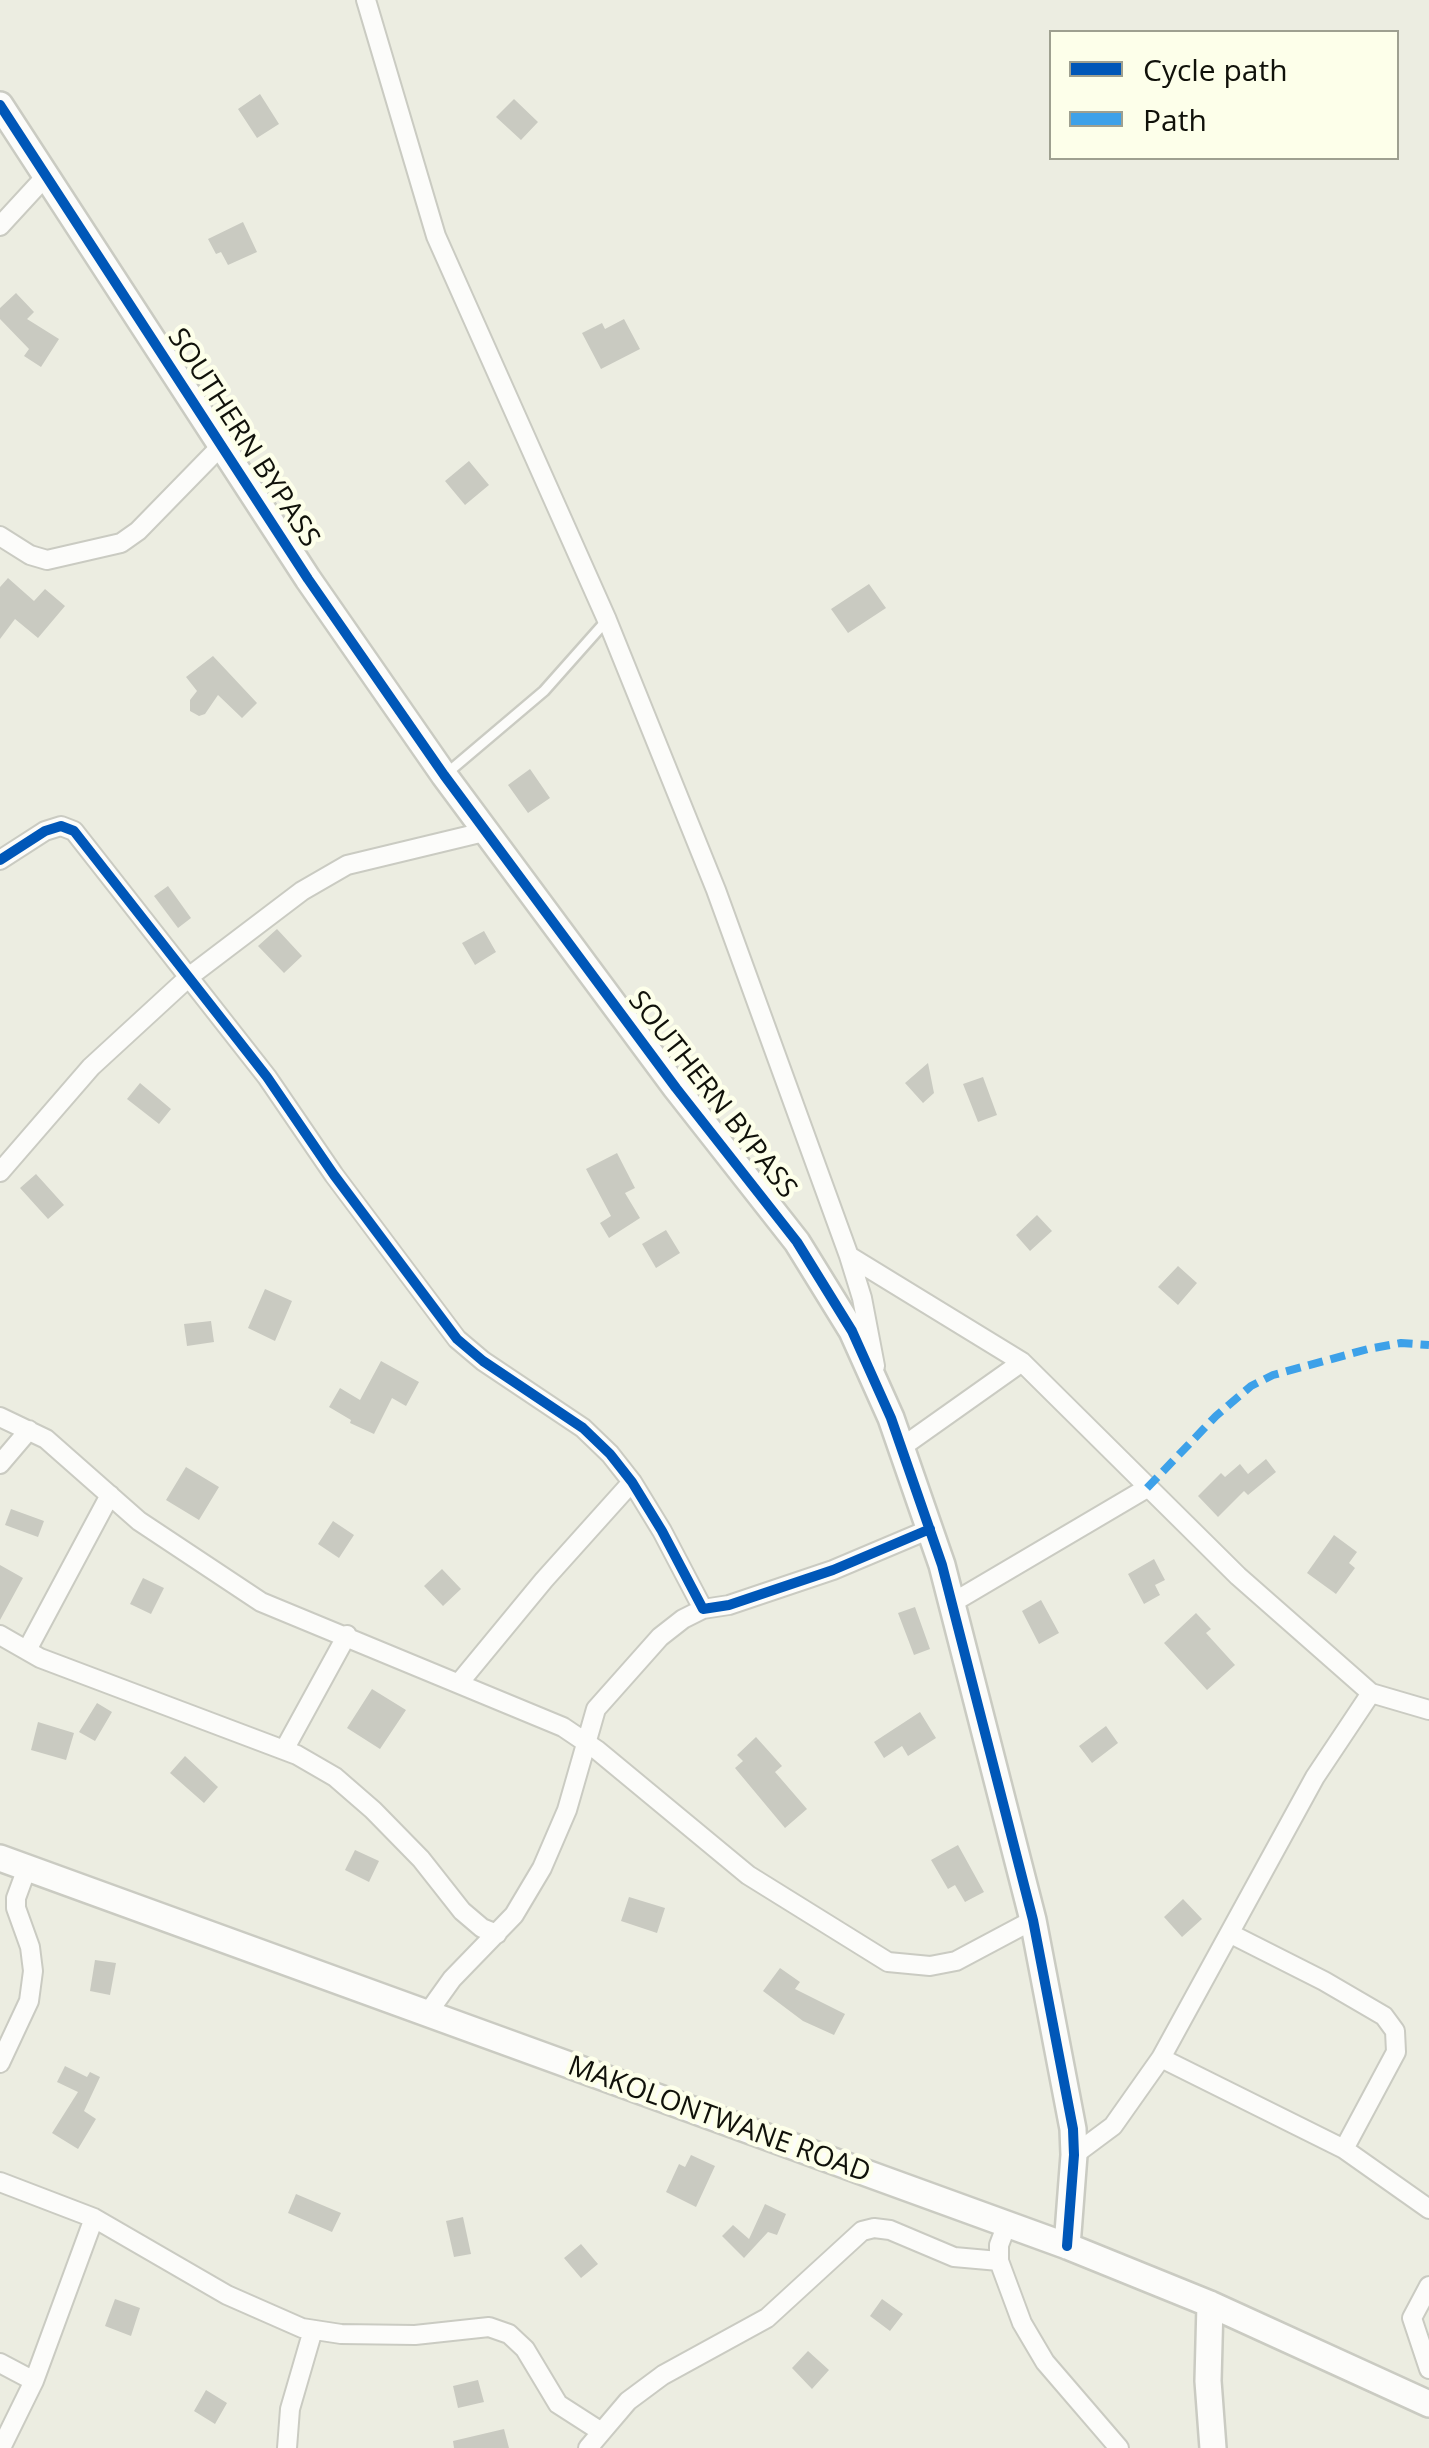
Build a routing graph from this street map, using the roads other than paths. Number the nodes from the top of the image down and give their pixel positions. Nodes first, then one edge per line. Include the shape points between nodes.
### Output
1 (366, 0) edge
2 (0, 106) edge
3 (46, 176) junction
4 (0, 226) edge
5 (221, 446) junction
6 (0, 536) edge
7 (607, 620) junction
8 (444, 775) junction
9 (484, 832) junction
10 (0, 860) edge
11 (190, 976) junction
12 (0, 1172) edge
13 (849, 1256) junction
14 (1022, 1362) junction
15 (879, 1386) junction
16 (0, 1416) edge
17 (29, 1430) junction
18 (902, 1447) junction
19 (0, 1464) edge
20 (632, 1482) junction
21 (1148, 1488) junction
22 (110, 1495) junction
23 (930, 1528) junction
24 (952, 1603) junction
25 (703, 1609) junction
26 (0, 1635) edge
27 (347, 1635) junction
28 (27, 1650) junction
29 (459, 1683) junction
30 (1371, 1693) junction
31 (1429, 1710) edge
32 (588, 1743) junction
33 (284, 1750) junction
34 (0, 1858) edge
35 (27, 1868) junction
36 (1033, 1920) junction
37 (497, 1934) junction
38 (1231, 1934) junction
39 (427, 2014) junction
40 (1161, 2058) junction
41 (0, 2063) edge
42 (1344, 2149) junction
43 (1074, 2155) junction
44 (0, 2182) edge
45 (1429, 2209) edge
46 (94, 2218) junction
47 (1007, 2224) junction
48 (1067, 2246) junction
49 (999, 2261) junction
50 (1429, 2286) edge
51 (1210, 2304) junction
52 (314, 2330) junction
53 (0, 2364) edge
54 (1429, 2369) edge
55 (34, 2381) junction
56 (1429, 2404) edge
57 (600, 2432) junction
58 (1, 2448) edge
59 (287, 2448) edge
60 (588, 2448) edge
61 (1119, 2448) edge
62 (1212, 2448) edge

1 - 7 street via 436,236
2 - 3 street, SOUTHERN BYPASS
3 - 4 street
3 - 5 street, SOUTHERN BYPASS
5 - 6 street via 121,543 47,560
5 - 8 street, SOUTHERN BYPASS
7 - 8 lane via 544,691
7 - 13 street via 716,890
8 - 9 street, SOUTHERN BYPASS
9 - 11 street via 348,865 302,890
9 - 15 street, SOUTHERN BYPASS via 797,1242
10 - 11 street via 60,826 74,831
11 - 12 street via 91,1067
11 - 20 street via 457,1339 583,1428
13 - 14 street
13 - 15 street
14 - 18 street
14 - 21 street
15 - 18 street, SOUTHERN BYPASS
16 - 17 street
17 - 19 street
17 - 22 street
18 - 23 street, SOUTHERN BYPASS
20 - 25 street
20 - 29 street
21 - 24 street
21 - 30 street
22 - 27 street via 166,1541 261,1602
22 - 28 street
23 - 24 street, SOUTHERN BYPASS
23 - 25 street via 833,1570
24 - 36 street, SOUTHERN BYPASS
25 - 32 street via 660,1637 605,1697
26 - 28 street
27 - 29 street
27 - 33 street
28 - 33 street
29 - 32 street
30 - 31 street
30 - 38 street via 1315,1777
32 - 36 street via 748,1875 888,1962 956,1961
32 - 37 street via 542,1868
33 - 37 street via 335,1777 421,1858 462,1910
34 - 35 street, MAKOLONTWANE ROAD
35 - 39 street, MAKOLONTWANE ROAD
35 - 41 street via 16,1908 30,1947 29,2001
36 - 43 street, SOUTHERN BYPASS
37 - 39 street
38 - 40 street
38 - 42 street via 1324,1980 1384,2016 1395,2031 1396,2052
39 - 47 street, MAKOLONTWANE ROAD
40 - 42 street
40 - 43 street via 1113,2126
42 - 45 street
43 - 48 street, SOUTHERN BYPASS
44 - 46 street
46 - 52 street via 227,2295
46 - 55 street
47 - 48 street, MAKOLONTWANE ROAD
47 - 49 street
48 - 51 street, MAKOLONTWANE ROAD
49 - 57 street via 954,2257 890,2230 862,2232 767,2318 663,2375
49 - 61 street via 1022,2323 1046,2362
50 - 54 street via 1412,2318
51 - 56 street, MAKOLONTWANE ROAD
51 - 62 street
52 - 57 street via 415,2335 490,2327 525,2348 558,2404
52 - 59 street via 290,2409
53 - 55 street
55 - 58 street
57 - 60 street

